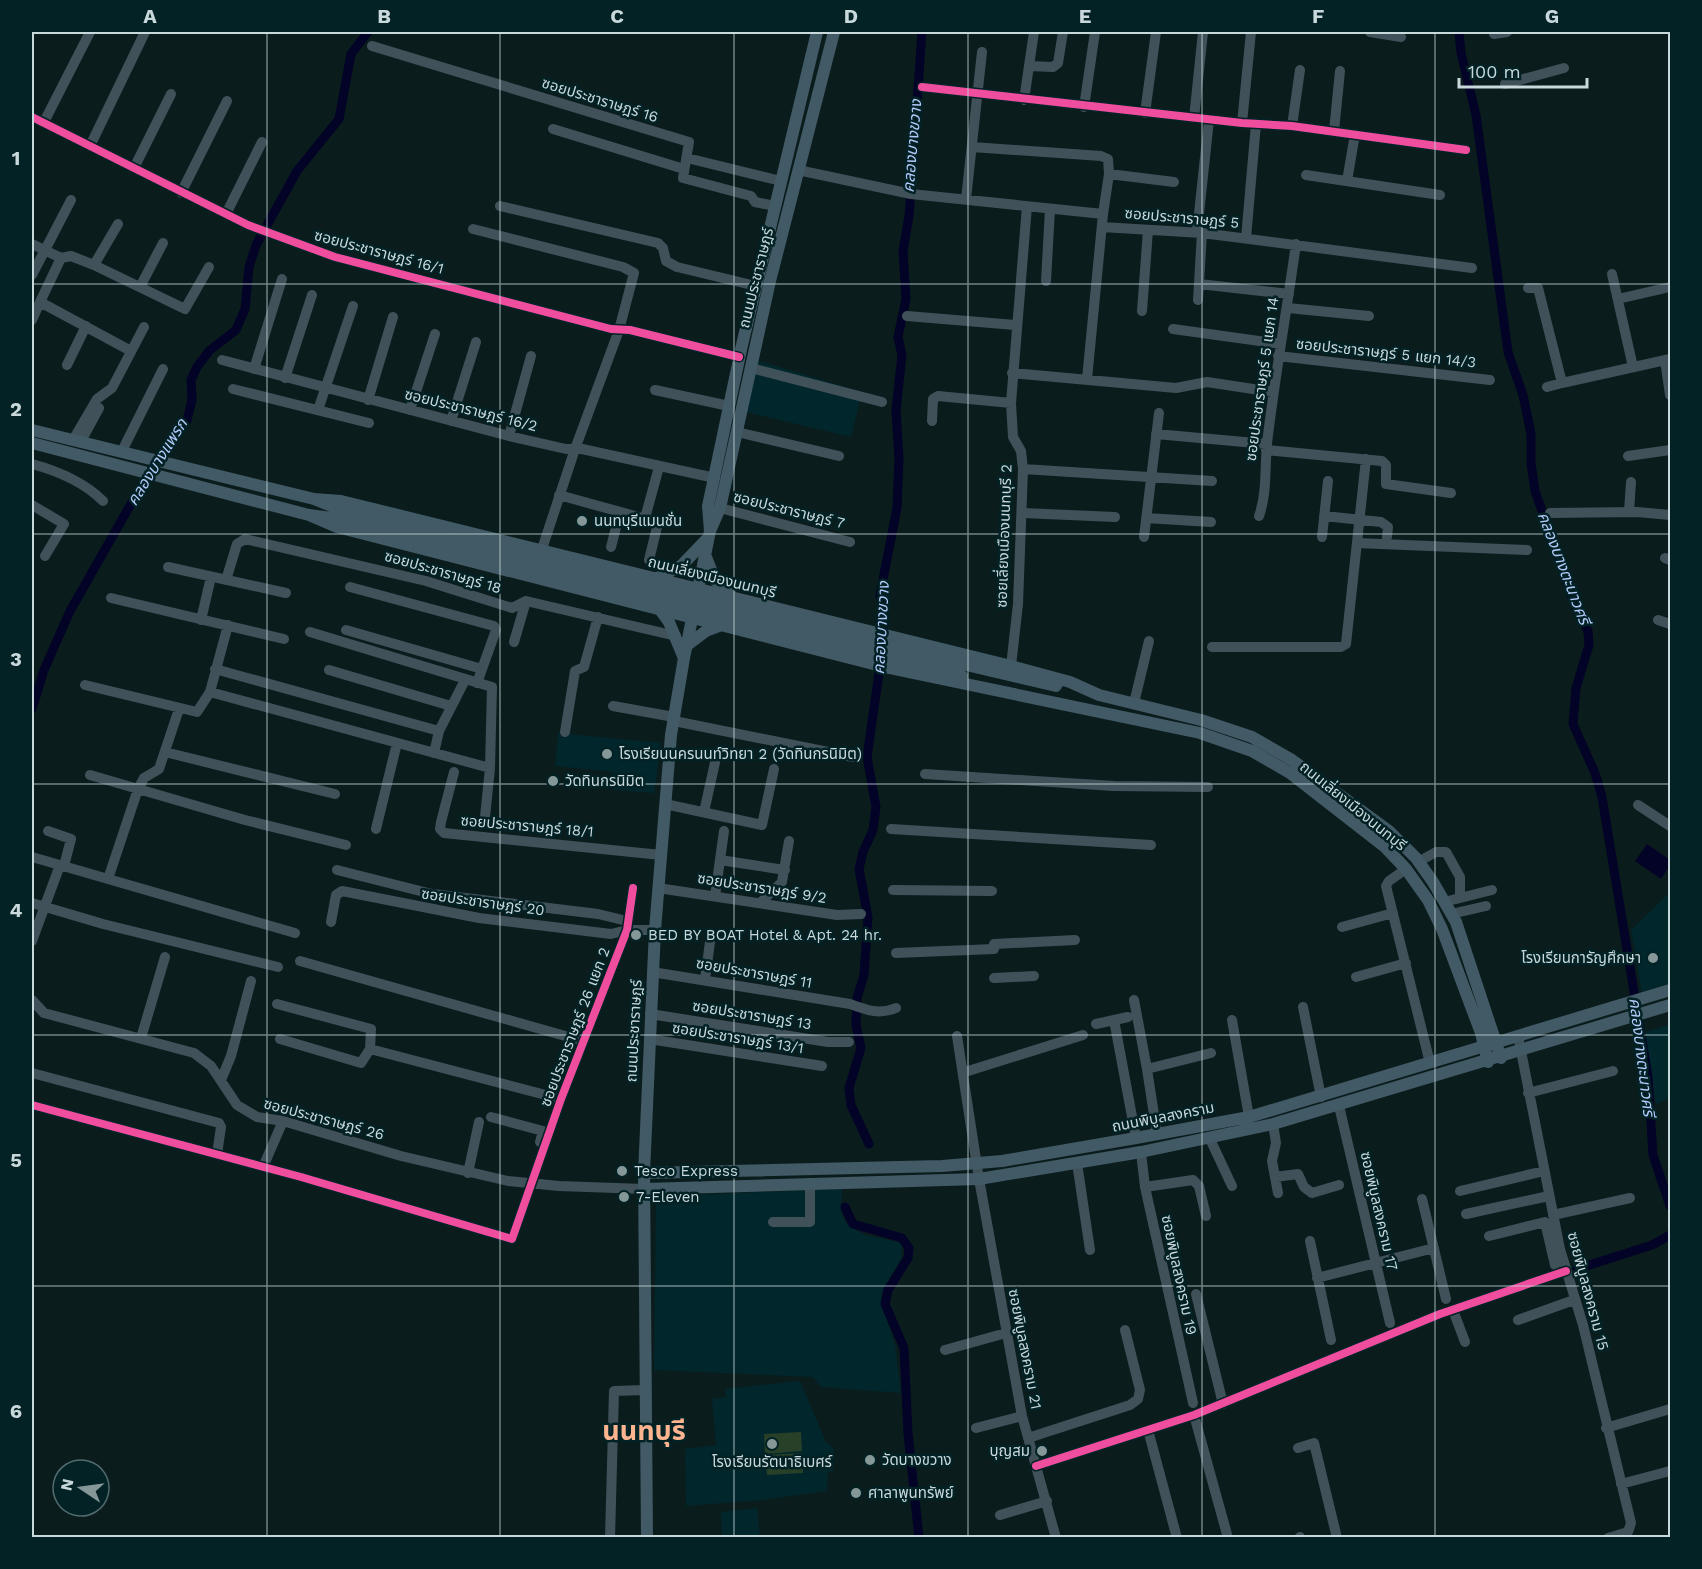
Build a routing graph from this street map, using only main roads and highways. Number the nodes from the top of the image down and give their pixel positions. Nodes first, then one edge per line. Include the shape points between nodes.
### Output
1 (817, 32) edge
2 (834, 32) edge
3 (32, 430) edge
4 (32, 443) edge
5 (314, 499) junction
6 (309, 515) junction
7 (394, 528) junction
8 (709, 534) junction
9 (706, 553) junction
10 (640, 574) junction
11 (656, 578) junction
12 (698, 588) junction
13 (733, 597) junction
14 (746, 600) junction
15 (635, 602) junction
16 (658, 608) junction
17 (692, 617) junction
18 (722, 624) junction
19 (742, 629) junction
20 (900, 649) junction
21 (685, 652) junction
22 (1100, 694) junction
23 (1079, 708) junction
24 (1671, 990) edge
25 (1671, 1005) edge
26 (1496, 1042) junction
27 (1483, 1046) junction
28 (1501, 1058) junction
29 (1488, 1062) junction
30 (644, 1173) junction
31 (644, 1189) junction
32 (646, 1538) edge

1 - 8 main road, ถนนประชาราษฎร์ via 739,357 707,516
2 - 8 main road, ถนนประชาราษฎร์ via 720,508
3 - 5 main road, ถนนเลี่ยงเมืองนนทบุรี
4 - 6 main road, ถนนเลี่ยงเมืองนนทบุรี
5 - 7 main road, ถนนเลี่ยงเมืองนนทบุรี
5 - 10 main road, ถนนเลี่ยงเมืองนนทบุรี via 341,501
6 - 7 main road, ถนนเลี่ยงเมืองนนทบุรี
6 - 15 main road, ถนนเลี่ยงเมืองนนทบุรี via 337,527
7 - 20 main road, ถนนเลี่ยงเมืองนนทบุรี, bridge
8 - 9 main road, ถนนประชาราษฎร์
8 - 11 main road via 681,566
9 - 12 main road, ถนนประชาราษฎร์
9 - 13 main road via 715,580
10 - 11 main road, ถนนเลี่ยงเมืองนนทบุรี
10 - 15 main road via 647,579 649,588 644,598
11 - 12 main road, ถนนเลี่ยงเมืองนนทบุรี
12 - 13 main road, ถนนเลี่ยงเมืองนนทบุรี
12 - 17 main road, ถนนประชาราษฎร์
13 - 14 main road, ถนนเลี่ยงเมืองนนทบุรี
14 - 19 main road via 736,602 731,611 732,621
14 - 20 main road, ถนนเลี่ยงเมืองนนทบุรี via 874,633
15 - 16 main road, ถนนเลี่ยงเมืองนนทบุรี
16 - 17 main road, ถนนเลี่ยงเมืองนนทบุรี
16 - 21 main road
17 - 18 main road, ถนนเลี่ยงเมืองนนทบุรี
17 - 21 main road, ถนนประชาราษฎร์
18 - 19 main road, ถนนเลี่ยงเมืองนนทบุรี
18 - 21 main road via 706,631
19 - 23 main road, ถนนเลี่ยงเมืองนนทบุรี via 889,668
20 - 22 main road, ถนนเลี่ยงเมืองนนทบุรี via 1015,678
20 - 22 main road, ถนนเลี่ยงเมืองนนทบุรี via 1011,666
20 - 23 main road, ถนนเลี่ยงเมืองนนทบุรี
21 - 30 main road, ถนนประชาราษฎร์ via 664,804
22 - 26 main road, ถนนเลี่ยงเมืองนนทบุรี via 1227,728 1292,760 1389,831 1418,862 1451,914
23 - 27 main road, ถนนเลี่ยงเมืองนนทบุรี via 1200,733 1252,752 1290,773 1385,847 1428,900
24 - 26 main road, ถนนพิบูลสงคราม
25 - 28 main road, ถนนพิบูลสงคราม
26 - 27 main road, ถนนพิบูลสงคราม
26 - 28 main road, ถนนเลี่ยงเมืองนนทบุรี
27 - 29 main road, ถนนเลี่ยงเมืองนนทบุรี
27 - 30 main road, ถนนพิบูลสงคราม via 1249,1117 976,1163 912,1168
28 - 29 main road, ถนนพิบูลสงคราม
29 - 31 main road, ถนนพิบูลสงคราม via 1273,1125 979,1179
30 - 31 main road, ถนนประชาราษฎร์
31 - 32 main road, ถนนประชาราษฎร์

